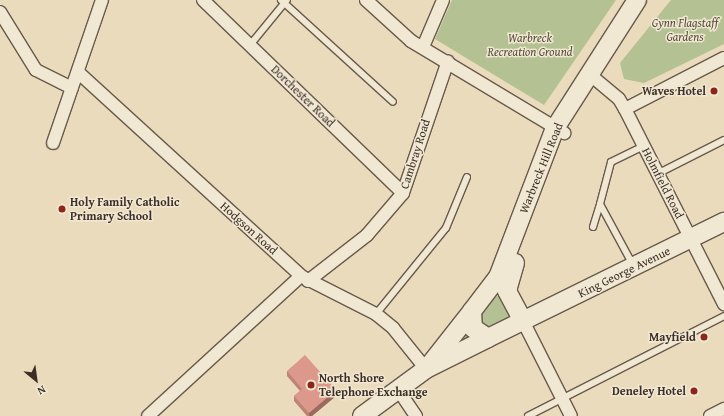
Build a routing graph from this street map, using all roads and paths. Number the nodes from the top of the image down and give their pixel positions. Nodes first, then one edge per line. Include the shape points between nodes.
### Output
1 (102, 0) edge
2 (203, 0) edge
3 (366, 0) edge
4 (443, 0) edge
5 (637, 0) edge
6 (648, 0) edge
7 (284, 1) edge
8 (0, 12) edge
9 (250, 45) junction
10 (423, 47) junction
11 (724, 58) edge
12 (448, 61) junction
13 (78, 73) junction
14 (592, 76) junction
15 (72, 88) junction
16 (393, 102) dead end
17 (625, 109) junction
18 (560, 131) junction
19 (724, 140) edge
20 (53, 143) dead end
21 (644, 146) junction
22 (659, 173) junction
23 (467, 177) dead end
24 (403, 193) junction
25 (600, 204) junction
26 (724, 222) edge
27 (593, 227) dead end
28 (692, 239) junction
29 (634, 267) junction
30 (305, 278) junction
31 (513, 301) junction
32 (724, 304) edge
33 (477, 305) junction
34 (376, 314) junction
35 (724, 316) edge
36 (523, 321) junction
37 (488, 338) junction
38 (426, 369) junction
39 (397, 388) junction
40 (562, 399) junction
41 (724, 409) edge
42 (148, 416) edge
43 (362, 416) edge
44 (416, 416) edge
45 (528, 416) edge
46 (571, 416) edge
47 (710, 416) edge

1 - 13 street
2 - 9 street, Dorchester Road
3 - 10 street via 411,41
4 - 10 street
5 - 14 main road, Warbreck Hill Road
6 - 14 main road, Warbreck Hill Road
7 - 9 lane
7 - 16 lane
8 - 15 street via 36,70
9 - 24 street, Dorchester Road
10 - 12 street
11 - 17 street
12 - 18 street
12 - 24 street, Cambray Road
13 - 15 street
13 - 30 street, Hodgson Road
14 - 17 street, Holmfield Road
14 - 18 main road, Warbreck Hill Road
15 - 20 street
17 - 21 street, Holmfield Road
18 - 31 main road, Warbreck Hill Road via 508,281 507,291
18 - 33 main road, Warbreck Hill Road via 498,277
19 - 22 lane
21 - 22 street, Holmfield Road
21 - 25 lane via 611,162
22 - 28 street, Holmfield Road
23 - 34 lane via 446,228
24 - 30 street, Cambray Road via 367,235
25 - 27 lane
25 - 29 lane
26 - 28 main road, King George Avenue
28 - 29 main road, King George Avenue
28 - 32 street, Holmfield Road
29 - 36 main road, King George Avenue
30 - 34 street, Hodgson Road
30 - 42 street, Cambray Road
31 - 33 main road via 494,296
31 - 36 main road, Warbreck Hill Road
33 - 37 main road via 473,328
33 - 38 main road, Warbreck Hill Road
34 - 38 street, Hodgson Road via 393,328
35 - 40 lane
36 - 37 main road, Warbreck Hill Road
36 - 40 street
37 - 38 main road, Warbreck Hill Road
38 - 39 main road, Warbreck Hill Road
39 - 43 main road, Warbreck Hill Road
39 - 44 street
40 - 45 lane
40 - 46 street
41 - 47 street

